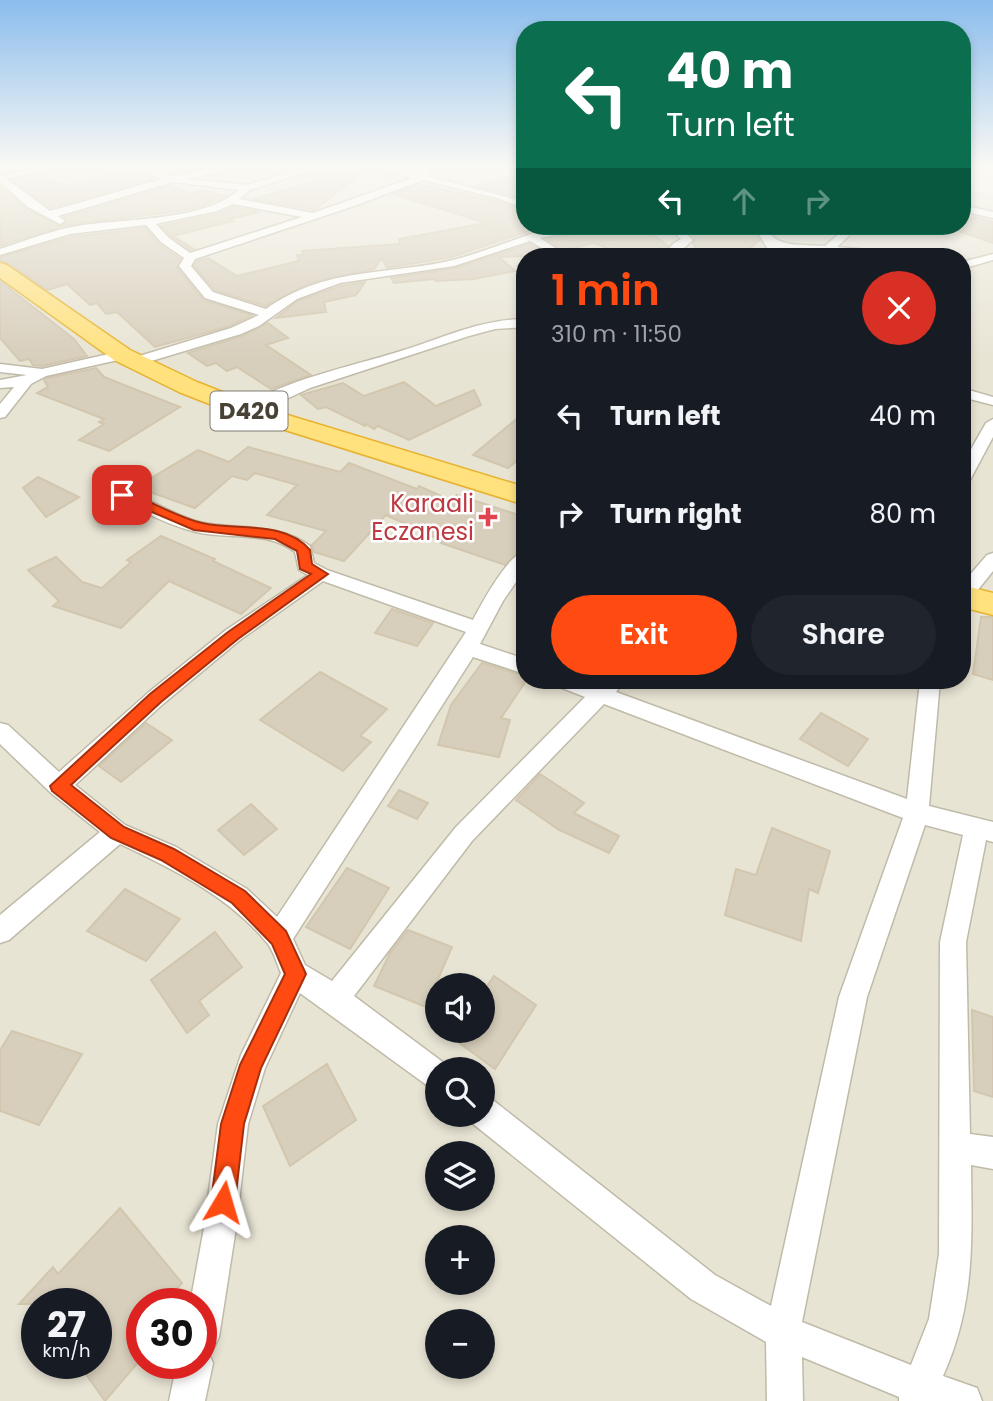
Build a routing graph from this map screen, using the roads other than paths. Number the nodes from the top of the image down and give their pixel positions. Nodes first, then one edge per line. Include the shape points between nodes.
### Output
1 (75, 230) edge
2 (156, 230) edge
3 (270, 230) edge
4 (69, 231) joint
5 (535, 235) edge
6 (682, 235) edge
7 (764, 235) edge
8 (843, 235) edge
9 (531, 237) junction
10 (774, 244) junction
11 (549, 248) edge
12 (675, 248) edge
13 (775, 248) edge
14 (828, 248) joint
15 (0, 254) edge
16 (189, 257) junction
17 (993, 257) edge
18 (971, 263) edge
19 (5, 276) edge
20 (266, 313) junction
21 (516, 324) edge
22 (139, 357) junction
23 (0, 368) edge
24 (42, 373) junction
25 (26, 381) junction
26 (0, 384) edge
27 (971, 395) edge
28 (993, 401) edge
29 (257, 406) junction
30 (0, 414) edge
31 (993, 423) edge
32 (971, 463) edge
33 (516, 477) edge
34 (516, 493) edge
35 (122, 495) dead end
36 (993, 559) edge
37 (516, 567) edge
38 (321, 574) junction
39 (971, 598) edge
40 (971, 604) edge
41 (993, 625) edge
42 (473, 639) junction
43 (516, 662) edge
44 (607, 689) edge
45 (614, 689) edge
46 (929, 689) edge
47 (0, 732) edge
48 (59, 786) junction
49 (917, 813) junction
50 (984, 831) edge
51 (117, 832) junction
52 (0, 931) edge
53 (279, 937) junction
54 (295, 974) junction
55 (335, 999) junction
56 (425, 1066) edge
57 (495, 1122) edge
58 (954, 1147) junction
59 (993, 1153) edge
60 (210, 1288) edge
61 (783, 1332) junction
62 (192, 1379) edge
63 (918, 1394) edge
64 (187, 1401) edge
65 (785, 1401) edge
66 (964, 1401) edge

1 - 4 street
2 - 16 street
3 - 16 street
4 - 15 street
5 - 9 street
6 - 12 street via 688,240
7 - 10 street
8 - 14 street
9 - 11 street
9 - 20 street via 454,263 338,280 293,296
10 - 13 street
10 - 14 street
15 - 22 highway, D420 via 99,323
16 - 20 street via 185,267 209,295
17 - 18 street
19 - 22 highway, D420
20 - 22 street via 236,331
21 - 29 street via 490,326
22 - 24 street
22 - 29 highway, D420 via 188,387
23 - 24 street
24 - 25 street
25 - 26 street
25 - 30 street
27 - 28 street
29 - 33 highway, D420
29 - 34 highway, D420
31 - 32 street
35 - 38 street via 199,527 289,539 304,550 305,566
36 - 39 street
37 - 42 street
38 - 42 street
38 - 48 street via 233,635
40 - 41 highway
42 - 43 street
42 - 53 street
44 - 55 street via 464,834
45 - 49 street
46 - 49 street
47 - 48 street
48 - 51 street
49 - 50 street
49 - 61 street via 853,997
50 - 58 street via 953,942
51 - 52 street
51 - 53 street via 238,897
53 - 54 street
54 - 55 street
54 - 60 street via 251,1065 233,1124
55 - 56 street
57 - 61 street via 703,1287
58 - 59 street
58 - 63 street via 952,1298
61 - 63 street
61 - 65 street
62 - 64 street
63 - 66 street

